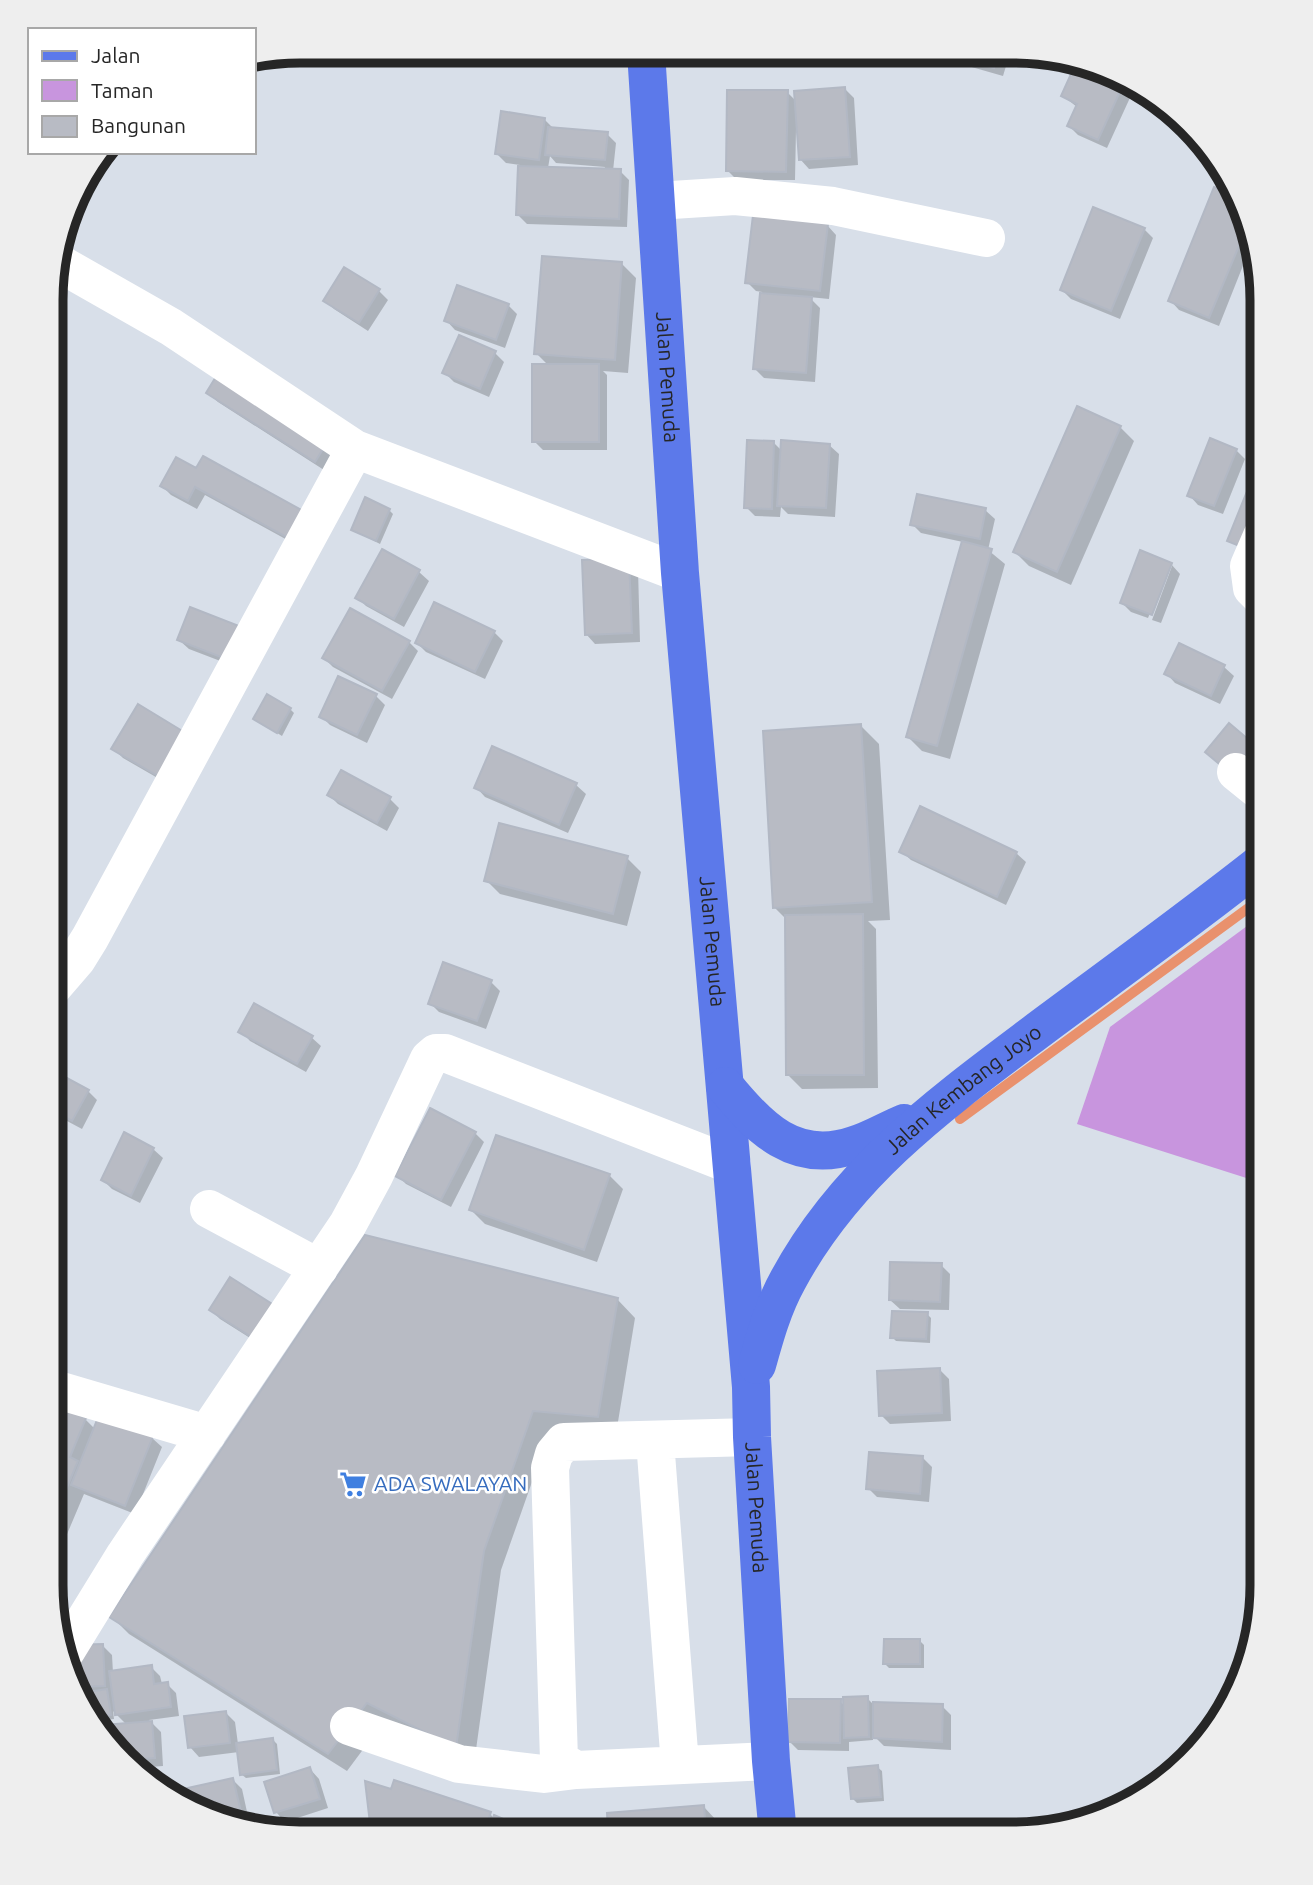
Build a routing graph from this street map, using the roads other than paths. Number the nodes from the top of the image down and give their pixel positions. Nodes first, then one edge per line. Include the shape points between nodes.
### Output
1 (647, 63) edge
2 (656, 201) junction
3 (986, 237) dead end
4 (65, 269) edge
5 (355, 449) junction
6 (680, 573) junction
7 (1250, 871) edge
8 (63, 975) edge
9 (726, 1086) junction
10 (935, 1108) junction
11 (732, 1165) junction
12 (209, 1209) dead end
13 (319, 1268) junction
14 (751, 1387) junction
15 (63, 1392) edge
16 (207, 1434) junction
17 (752, 1437) junction
18 (655, 1441) junction
19 (71, 1643) edge
20 (349, 1726) dead end
21 (771, 1760) junction
22 (680, 1765) junction
23 (576, 1770) junction
24 (777, 1822) edge

1 - 2 main road, Jalan Pemuda
2 - 3 street via 734,196 821,205
2 - 6 main road, Jalan Pemuda
4 - 5 street via 171,327
5 - 6 street
5 - 8 street via 90,938
6 - 9 main road, Jalan Pemuda
7 - 10 main road, Jalan Kembang Joyo
9 - 10 main road via 772,1135 824,1152 856,1145
9 - 11 main road, Jalan Pemuda
10 - 14 main road, Jalan Kembang Joyo via 867,1172 817,1233 787,1281 769,1322
11 - 13 street via 436,1053 429,1059 364,1195
11 - 14 main road, Jalan Pemuda
12 - 13 street
13 - 16 street
14 - 17 main road, Jalan Pemuda
15 - 16 street
16 - 19 street
17 - 18 street
17 - 21 main road, Jalan Pemuda
18 - 22 street
18 - 23 street via 564,1441 550,1468 559,1760
20 - 23 street via 459,1764 544,1774
21 - 22 street
21 - 24 main road, Jalan Pemuda
22 - 23 street

